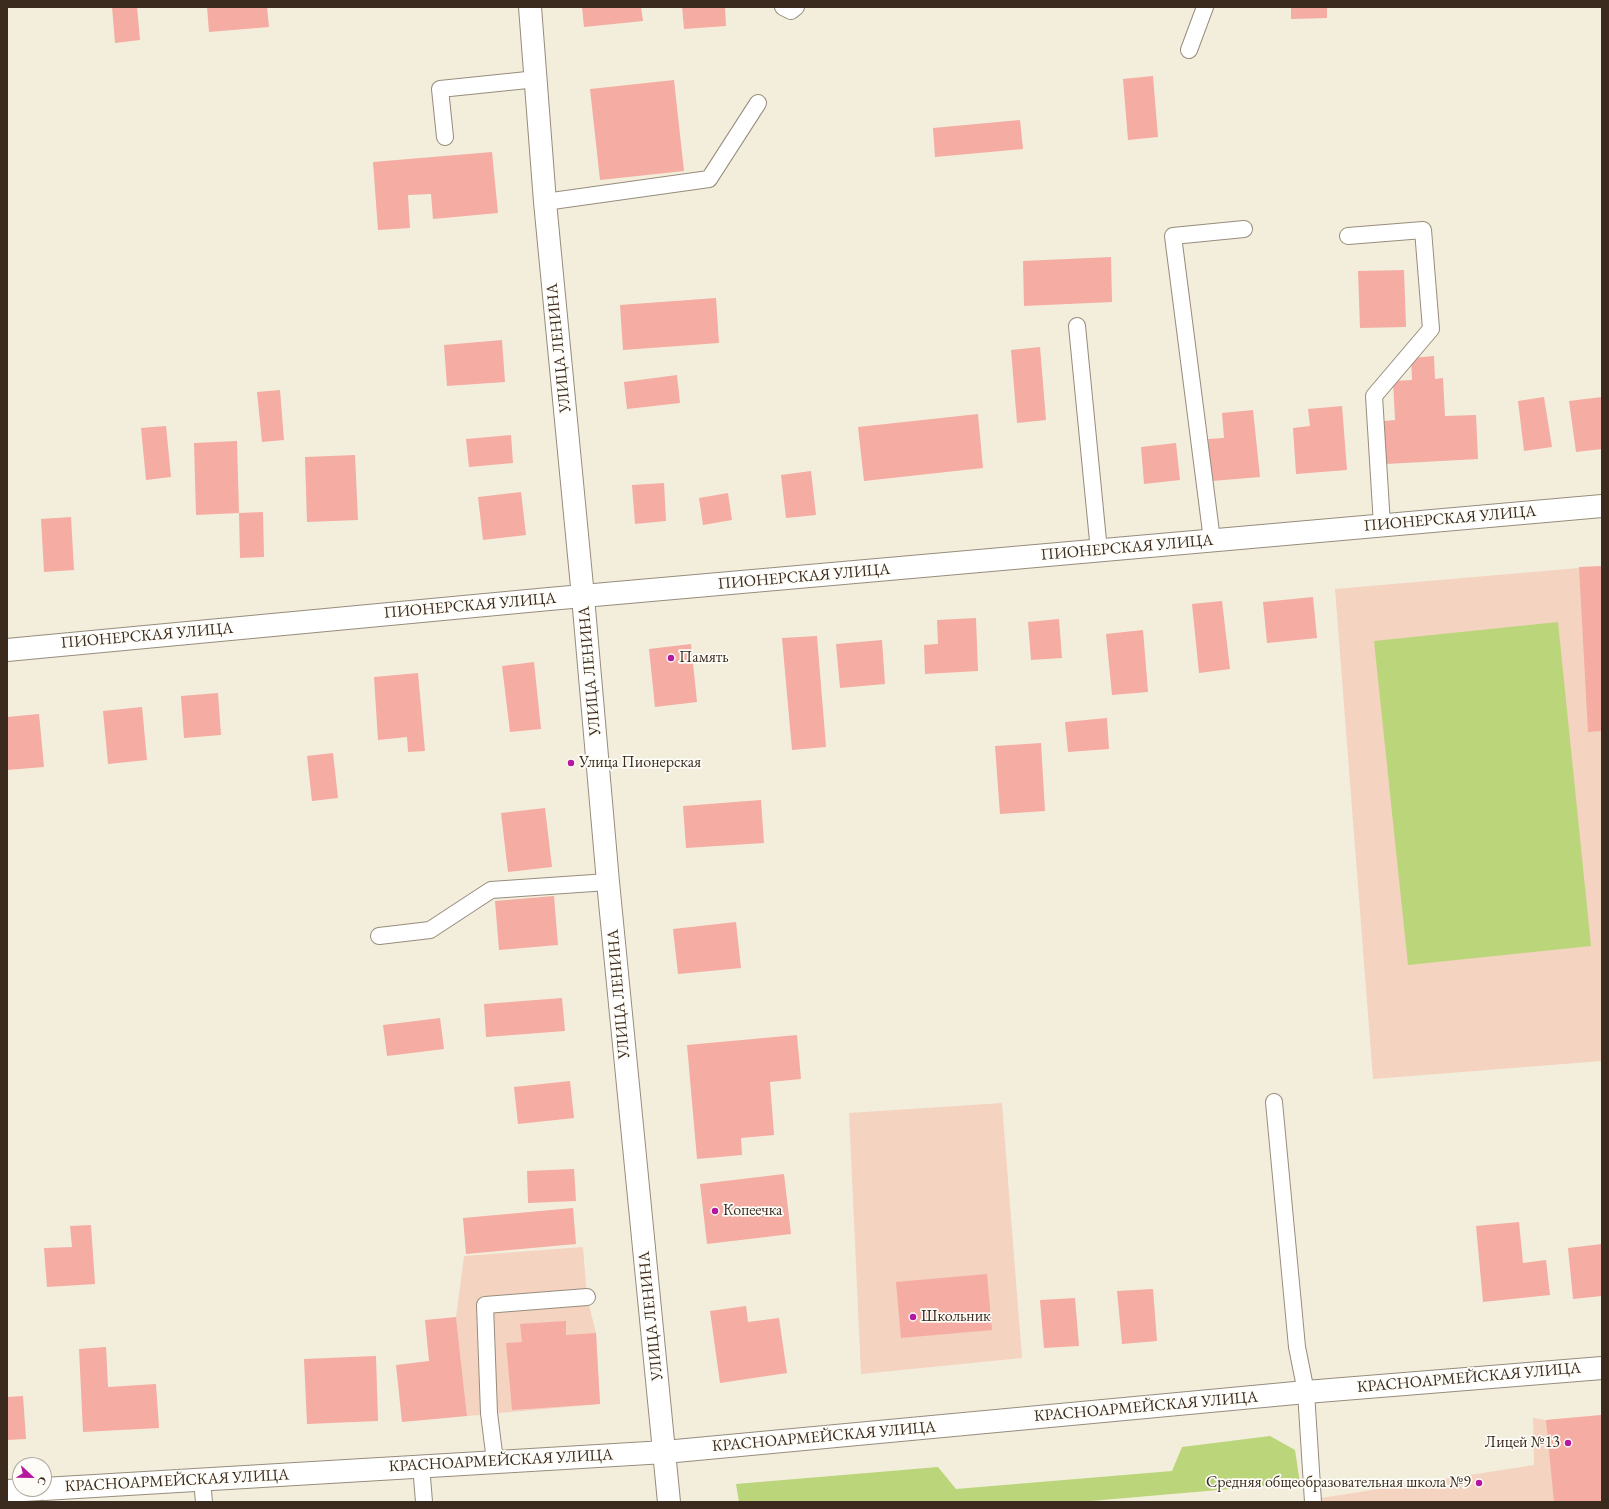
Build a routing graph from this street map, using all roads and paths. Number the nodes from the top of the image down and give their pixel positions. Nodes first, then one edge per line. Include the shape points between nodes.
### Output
1 (530, 7) edge
2 (783, 7) edge
3 (796, 7) edge
4 (1204, 7) edge
5 (1189, 50) dead end
6 (537, 80) junction
7 (758, 103) dead end
8 (445, 137) dead end
9 (545, 202) junction
10 (1244, 229) dead end
11 (1348, 236) dead end
12 (1077, 326) dead end
13 (1602, 506) edge
14 (1382, 525) junction
15 (1212, 540) junction
16 (1099, 551) junction
17 (584, 596) junction
18 (7, 646) edge
19 (608, 882) junction
20 (379, 936) dead end
21 (1274, 1102) dead end
22 (587, 1298) dead end
23 (1602, 1368) edge
24 (1306, 1392) junction
25 (665, 1452) junction
26 (495, 1461) junction
27 (421, 1465) junction
28 (202, 1480) junction
29 (52, 1489) edge
30 (204, 1502) edge
31 (424, 1502) edge
32 (669, 1502) edge
33 (1313, 1502) edge

1 - 6 street, УЛИЦА ЛЕНИНА
2 - 3 lane via 791,11
4 - 5 lane
6 - 8 lane via 440,89
6 - 9 street, УЛИЦА ЛЕНИНА
7 - 9 lane via 710,179
9 - 17 street, УЛИЦА ЛЕНИНА
10 - 15 lane via 1173,236
11 - 14 lane via 1423,230 1431,330 1374,396
12 - 16 lane
13 - 14 street, ПИОНЕРСКАЯ УЛИЦА
14 - 15 street, ПИОНЕРСКАЯ УЛИЦА
15 - 16 street, ПИОНЕРСКАЯ УЛИЦА
16 - 17 street, ПИОНЕРСКАЯ УЛИЦА
17 - 18 street, ПИОНЕРСКАЯ УЛИЦА
17 - 19 street, УЛИЦА ЛЕНИНА
19 - 20 lane via 491,890 430,930
19 - 25 street, УЛИЦА ЛЕНИНА
21 - 24 lane via 1298,1347
22 - 26 lane via 485,1305 489,1413
23 - 24 street, КРАСНОАРМЕЙСКАЯ УЛИЦА
24 - 25 street, КРАСНОАРМЕЙСКАЯ УЛИЦА
24 - 33 lane
25 - 26 street, КРАСНОАРМЕЙСКАЯ УЛИЦА
25 - 32 street, УЛИЦА ЛЕНИНА
26 - 27 street, КРАСНОАРМЕЙСКАЯ УЛИЦА
27 - 28 street, КРАСНОАРМЕЙСКАЯ УЛИЦА
27 - 31 lane
28 - 29 street, КРАСНОАРМЕЙСКАЯ УЛИЦА
28 - 30 lane

